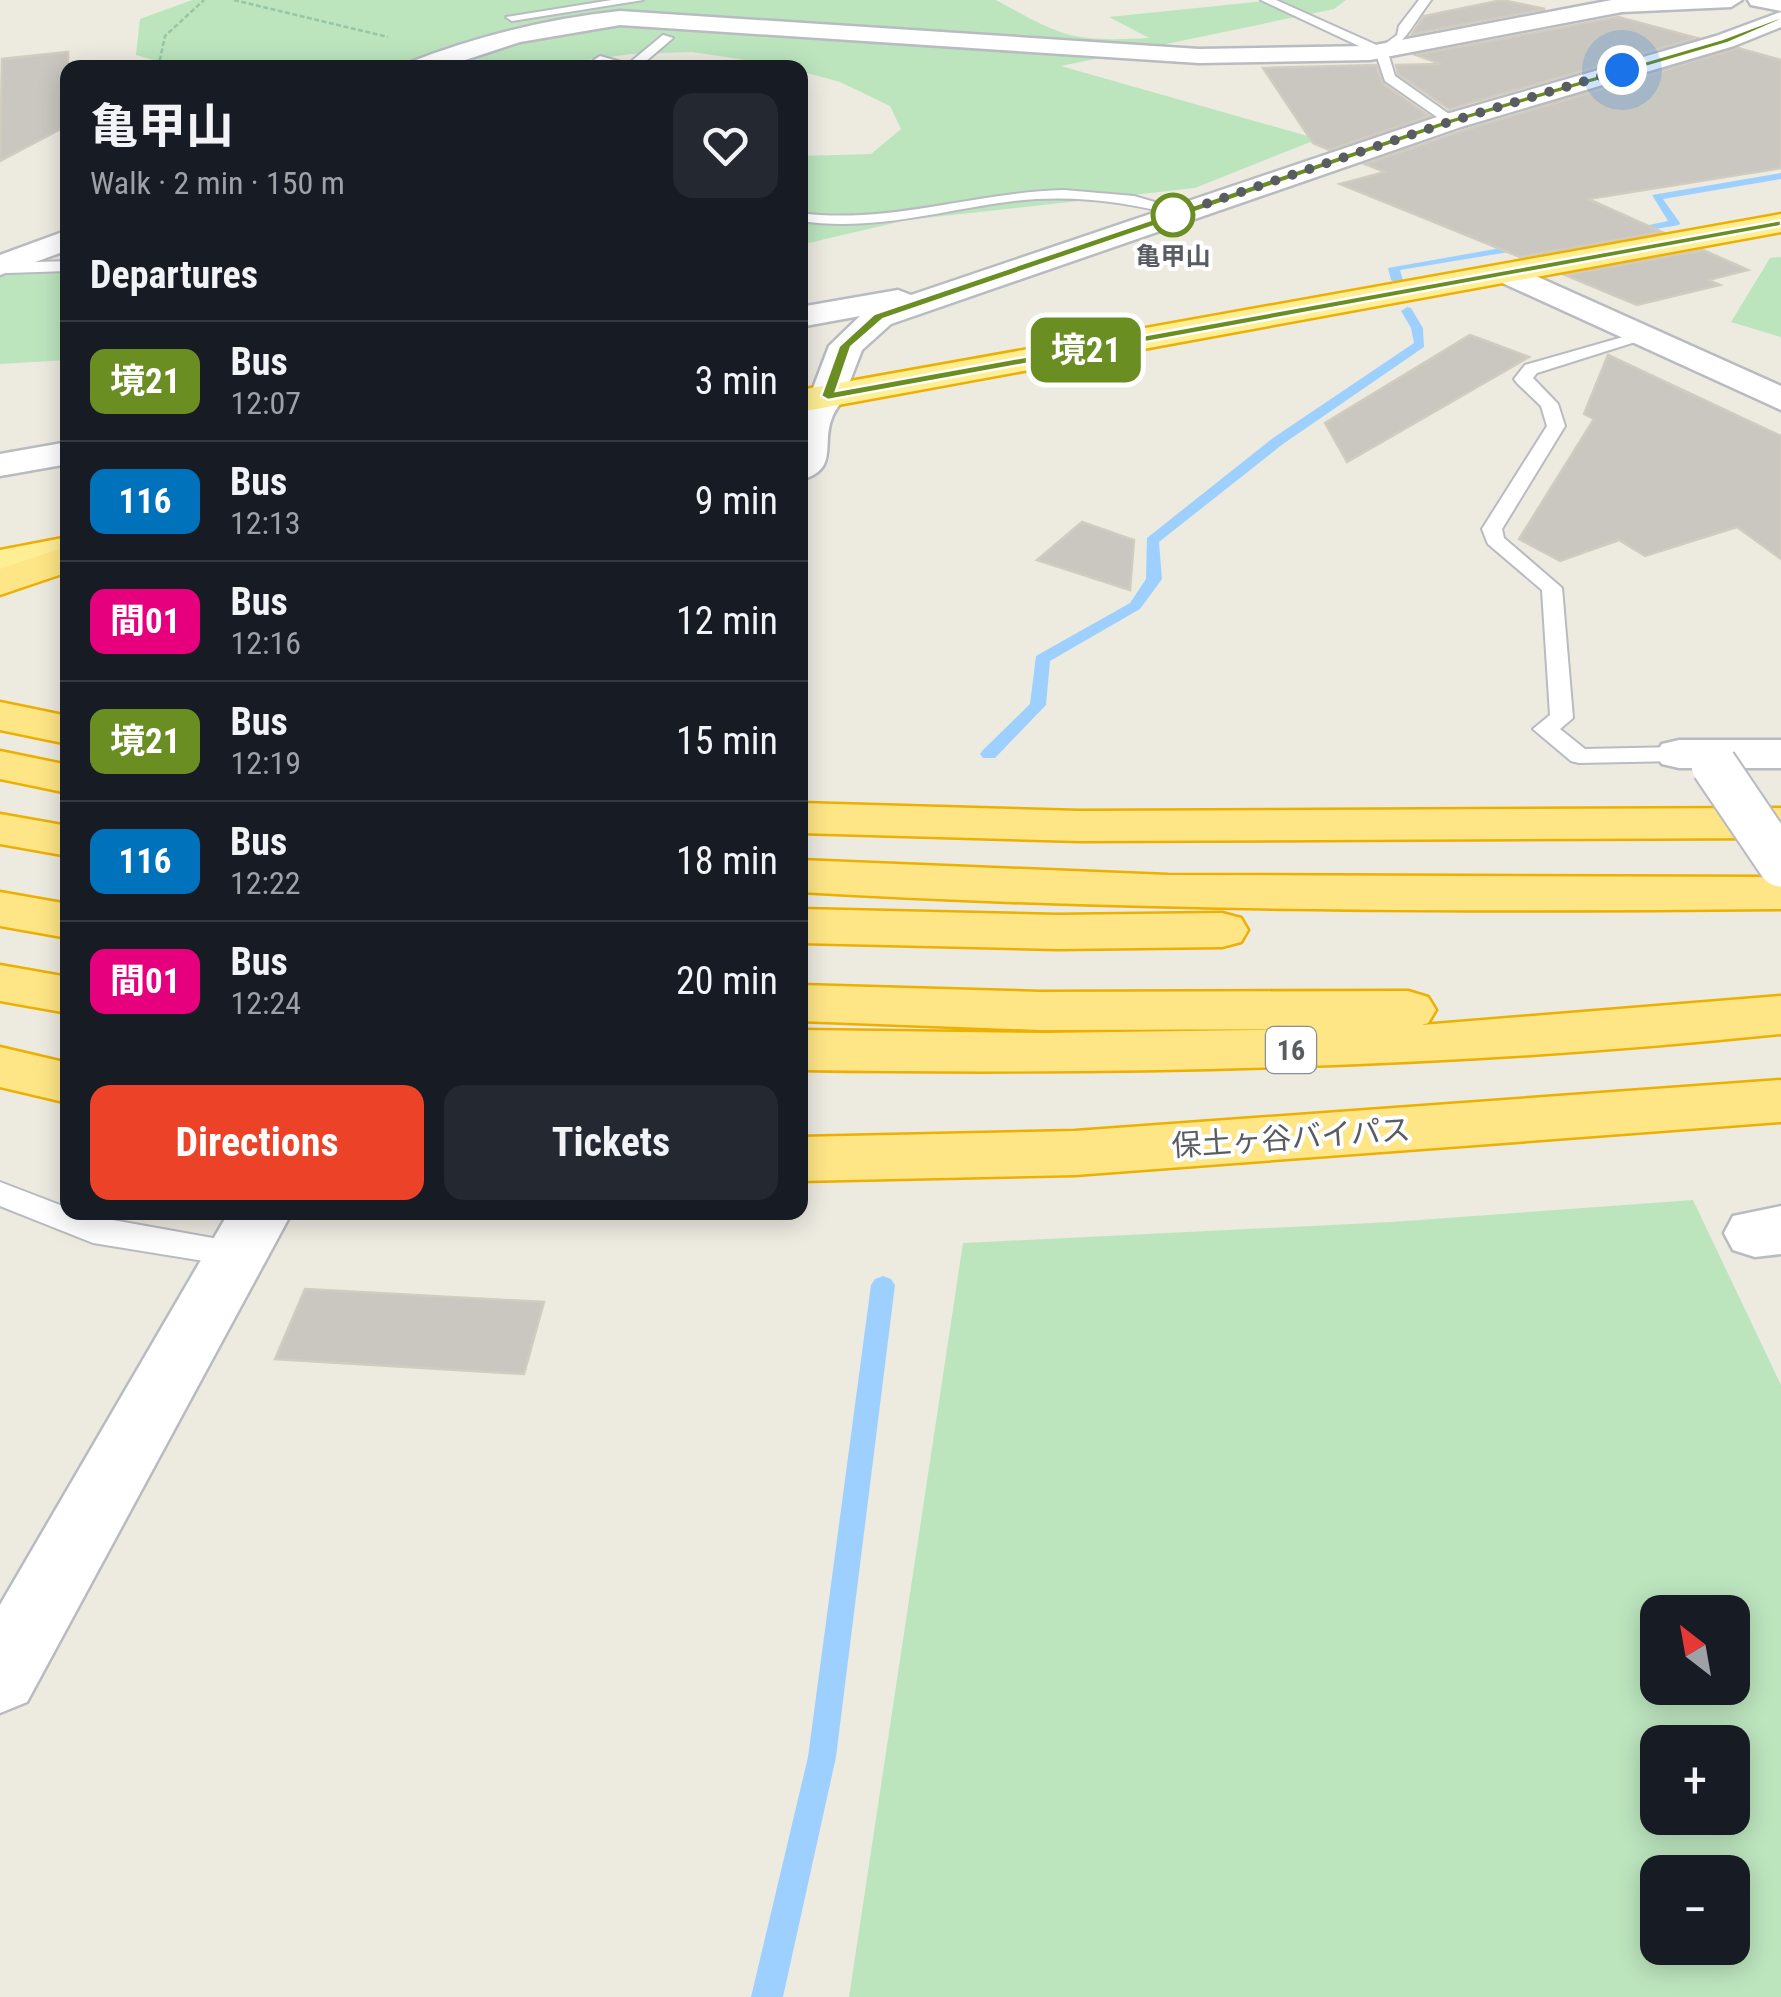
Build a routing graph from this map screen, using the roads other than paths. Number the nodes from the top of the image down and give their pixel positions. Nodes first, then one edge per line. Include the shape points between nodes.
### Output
1 (563, 0) edge
2 (637, 0) edge
3 (1267, 0) edge
4 (1425, 0) edge
5 (1731, 0) edge
6 (1759, 0) edge
7 (1781, 4) edge
8 (512, 17) junction
9 (1781, 20) edge
10 (667, 38) dead end
11 (1382, 52) junction
12 (452, 53) junction
13 (436, 60) edge
14 (640, 60) edge
15 (1452, 121) junction
16 (1182, 212) junction
17 (808, 219) edge
18 (1781, 223) edge
19 (60, 243) edge
20 (60, 266) edge
21 (2, 269) edge
22 (1509, 274) junction
23 (946, 292) junction
24 (808, 316) edge
25 (1643, 338) junction
26 (814, 399) edge
27 (1781, 399) edge
28 (60, 454) edge
29 (808, 460) edge
30 (0, 465) edge
31 (60, 531) edge
32 (0, 542) edge
33 (60, 551) edge
34 (60, 561) edge
35 (0, 562) edge
36 (0, 583) edge
37 (0, 716) edge
38 (60, 728) edge
39 (1781, 754) edge
40 (1699, 757) junction
41 (0, 764) edge
42 (60, 777) edge
43 (808, 818) edge
44 (1781, 823) edge
45 (0, 829) edge
46 (60, 840) edge
47 (1781, 864) edge
48 (808, 876) edge
49 (1781, 893) edge
50 (0, 909) edge
51 (1781, 916) edge
52 (60, 920) edge
53 (808, 926) edge
54 (0, 983) edge
55 (60, 994) edge
56 (1781, 996) edge
57 (808, 1003) edge
58 (1781, 1016) edge
59 (808, 1050) edge
60 (0, 1068) edge
61 (60, 1081) edge
62 (1781, 1101) edge
63 (808, 1159) edge
64 (0, 1193) edge
65 (60, 1218) edge
66 (65, 1220) edge
67 (248, 1233) edge
68 (0, 1676) edge

1 - 8 lane
2 - 8 lane
3 - 11 lane
4 - 11 lane via 1403,36
5 - 11 street via 1622,5
6 - 7 street
8 - 12 street
9 - 15 street
10 - 14 lane
11 - 12 street via 1199,56 620,18 559,24
11 - 15 lane via 1389,78
12 - 13 street
15 - 16 street
16 - 17 lane via 1097,193 993,200 869,223
16 - 23 street
18 - 22 highway
19 - 21 street
20 - 21 lane
22 - 25 street
22 - 26 highway
23 - 24 street
23 - 26 street via 878,317 857,332
25 - 27 street
25 - 40 lane via 1531,370 1524,379 1549,404 1556,426 1492,530 1495,540 1552,588 1562,718 1545,729 1579,756
26 - 29 street
28 - 30 street
31 - 32 highway
33 - 35 highway
34 - 36 highway
37 - 38 highway
39 - 40 street
40 - 47 street, bridge
41 - 42 highway
43 - 44 highway via 1080,826
45 - 46 highway
48 - 49 highway via 1125,892
50 - 52 highway
51 - 53 highway via 1156,931
54 - 55 highway
56 - 57 highway, 16 via 1414,1010 1040,1011
58 - 59 highway, 16 via 1410,1048 1048,1055
60 - 61 highway
62 - 63 highway, 保土ヶ谷バイパス via 1075,1153
64 - 65 lane
66 - 67 lane via 92,1231
67 - 68 street

